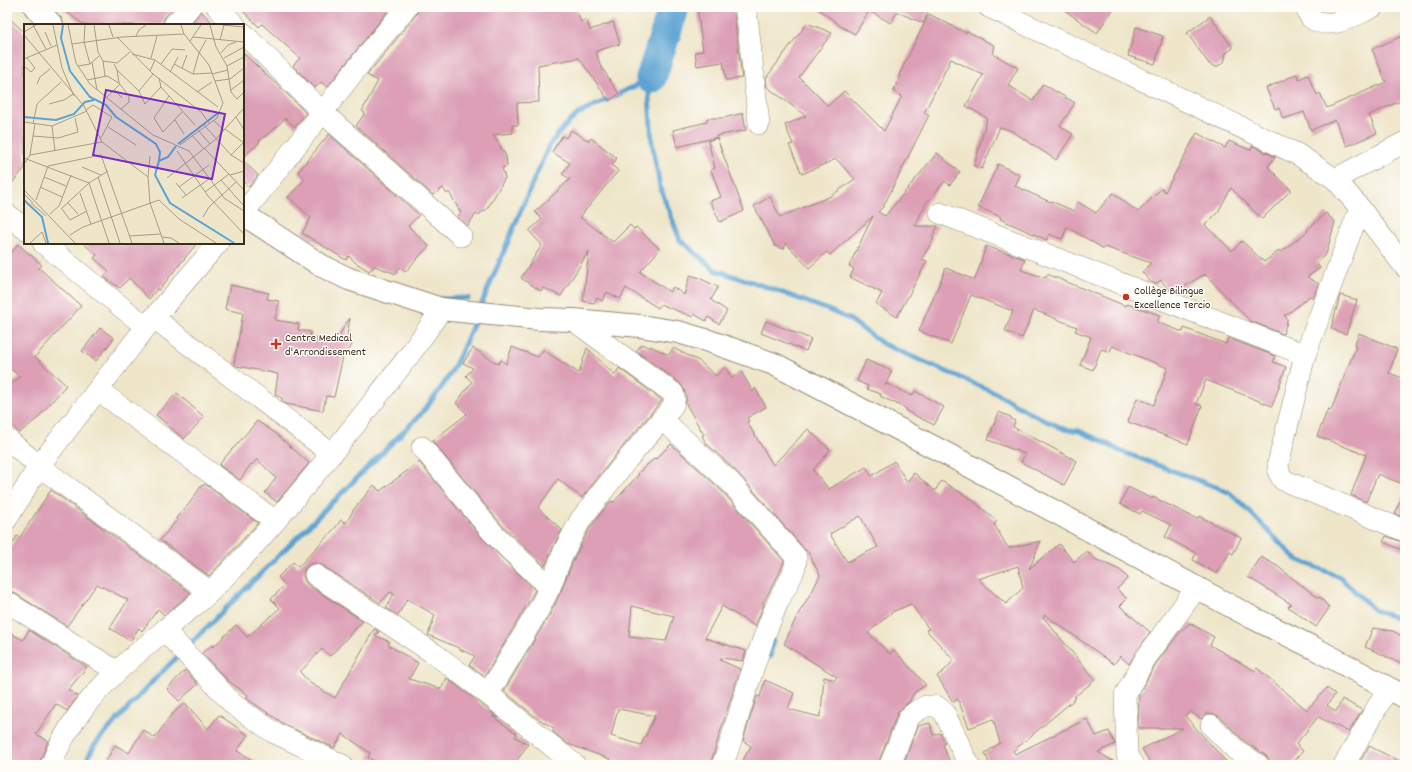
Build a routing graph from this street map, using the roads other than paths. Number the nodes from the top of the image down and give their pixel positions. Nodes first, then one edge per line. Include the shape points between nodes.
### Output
1 (35, 7) edge
2 (190, 7) edge
3 (217, 7) edge
4 (406, 7) edge
5 (745, 7) edge
6 (989, 7) edge
7 (1305, 7) edge
8 (1373, 7) edge
9 (51, 24) edge
10 (175, 24) edge
11 (234, 24) edge
12 (244, 34) edge
13 (322, 112) junction
14 (759, 124) dead end
15 (1405, 142) edge
16 (1335, 179) junction
17 (1360, 208) junction
18 (244, 213) edge
19 (940, 213) dead end
20 (7, 214) edge
21 (244, 215) edge
22 (24, 228) edge
23 (460, 236) dead end
24 (44, 244) edge
25 (217, 244) edge
26 (1405, 267) edge
27 (449, 309) junction
28 (573, 320) junction
29 (150, 323) junction
30 (1305, 355) junction
31 (98, 390) junction
32 (662, 419) junction
33 (7, 439) edge
34 (422, 447) dead end
35 (332, 454) junction
36 (39, 466) junction
37 (7, 519) edge
38 (275, 521) junction
39 (1405, 531) edge
40 (315, 575) dead end
41 (550, 587) junction
42 (1197, 587) junction
43 (210, 592) junction
44 (7, 602) edge
45 (164, 630) junction
46 (116, 671) junction
47 (1397, 692) edge
48 (488, 694) junction
49 (1211, 725) dead end
50 (51, 765) edge
51 (342, 765) edge
52 (575, 765) edge
53 (722, 765) edge
54 (890, 765) edge
55 (968, 765) edge
56 (1134, 765) edge
57 (1258, 765) edge
58 (1344, 765) edge

1 - 9 main road
2 - 10 street
3 - 11 street
4 - 13 street
5 - 14 street
6 - 16 street via 1297,154
7 - 8 street via 1311,17 1325,23 1340,22
12 - 13 street
13 - 18 street
13 - 23 street
15 - 16 street
16 - 17 street
17 - 26 street
17 - 30 street
19 - 30 street
20 - 22 street
21 - 27 main road via 322,266 349,280
24 - 29 street
25 - 29 street
27 - 28 main road
27 - 35 street via 426,333
28 - 32 street via 673,393 674,404
28 - 42 main road via 678,332 774,364
29 - 31 street
29 - 35 street
30 - 39 street via 1278,464 1278,473 1283,480
31 - 36 street
31 - 38 street
32 - 41 street via 581,519 564,551
32 - 53 street via 730,482 796,556 795,569 778,601 762,642
33 - 36 street
34 - 41 street via 492,532
35 - 38 street
36 - 37 street
36 - 43 street
38 - 43 street
40 - 48 street via 436,655
41 - 48 street
42 - 47 main road
42 - 56 street via 1145,660 1125,695 1127,755
43 - 45 street
44 - 46 street
45 - 46 street
45 - 51 street via 234,705 273,732
46 - 50 street via 81,709 57,748
47 - 58 street
48 - 52 street
49 - 57 street via 1236,750
54 - 55 street via 909,717 926,706 936,706 944,712

